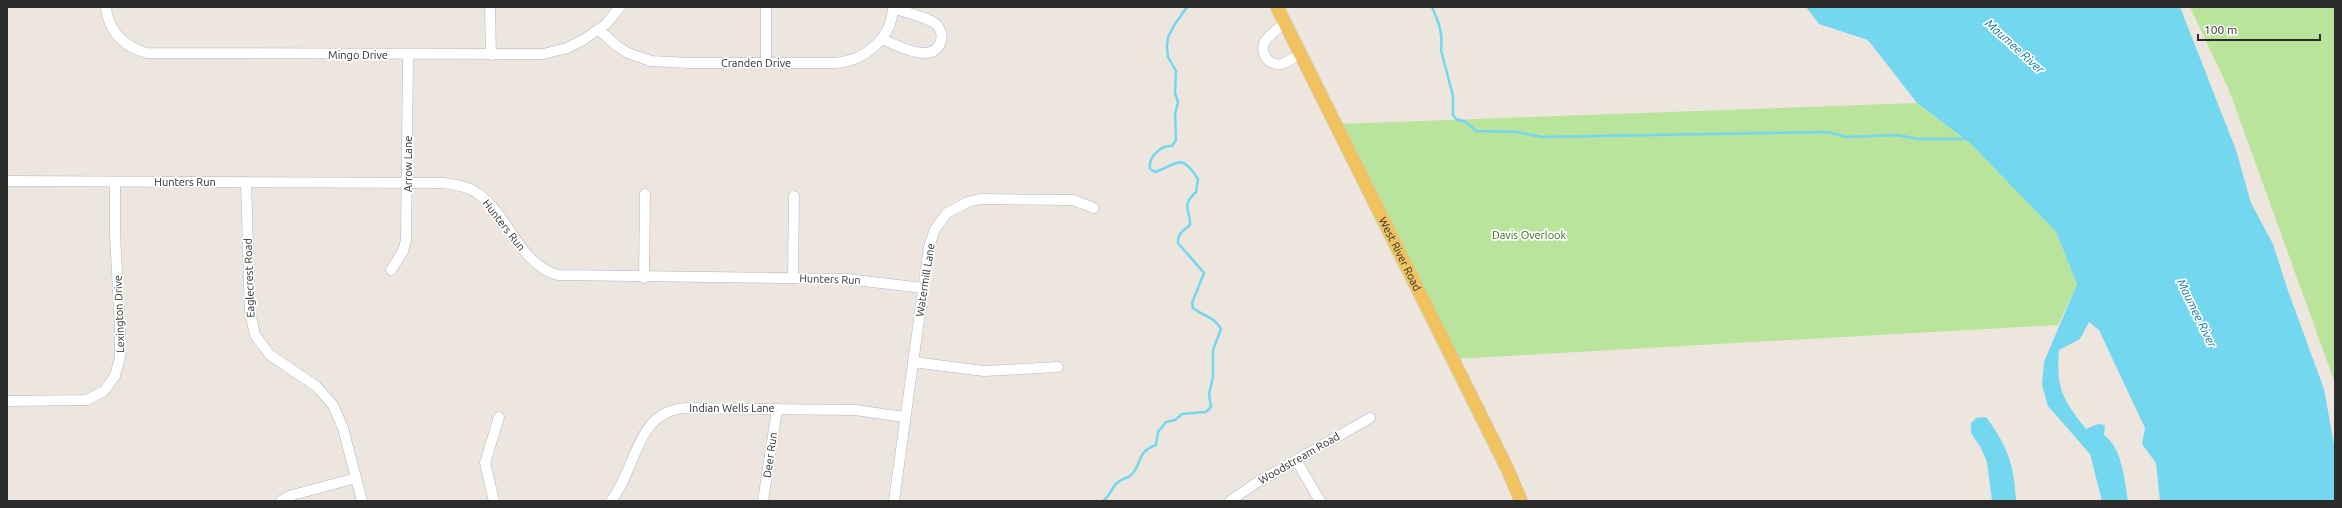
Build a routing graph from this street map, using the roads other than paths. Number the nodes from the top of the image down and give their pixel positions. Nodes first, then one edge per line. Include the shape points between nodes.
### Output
1 (106, 7) edge
2 (490, 7) edge
3 (620, 7) edge
4 (766, 7) edge
5 (892, 7) edge
6 (1277, 7) edge
7 (1285, 23) junction
8 (599, 30) junction
9 (882, 39) junction
10 (1301, 53) junction
11 (408, 55) junction
12 (491, 55) junction
13 (766, 63) junction
14 (7, 181) edge
15 (115, 182) junction
16 (246, 182) junction
17 (408, 183) junction
18 (645, 194) dead end
19 (794, 196) dead end
20 (1094, 208) dead end
21 (391, 270) dead end
22 (644, 278) junction
23 (793, 278) junction
24 (924, 288) junction
25 (913, 362) junction
26 (1058, 367) dead end
27 (7, 400) edge
28 (777, 409) junction
29 (499, 417) dead end
30 (904, 417) junction
31 (1370, 418) dead end
32 (1296, 460) junction
33 (356, 478) junction
34 (491, 500) edge
35 (281, 501) edge
36 (362, 501) edge
37 (611, 501) edge
38 (763, 501) edge
39 (894, 501) edge
40 (1230, 501) edge
41 (1320, 501) edge
42 (1521, 501) edge

1 - 11 street, Mingo Drive via 110,23 120,38 130,46 147,53
2 - 12 street
3 - 8 street, Mingo Drive
4 - 13 street
5 - 9 street, Cranden Drive via 890,22
5 - 9 street via 935,24 942,34 942,41 937,49 926,53 913,51
6 - 7 main road, West River Road
7 - 10 main road, West River Road
7 - 10 street via 1265,41 1263,53 1270,62 1282,64
8 - 12 street, Mingo Drive via 555,52
8 - 13 street, Cranden Drive via 628,53 652,61
9 - 13 street, Cranden Drive via 867,53 849,61
10 - 42 main road, West River Road
11 - 12 street, Mingo Drive
11 - 17 street, Arrow Lane
14 - 15 street, Hunters Run
15 - 16 street, Hunters Run
15 - 27 street, Lexington Drive via 120,328 120,357 115,376 104,391 87,400
16 - 17 street, Hunters Run
16 - 33 street, Eaglecrest Road via 250,312 255,335 270,355 316,386 333,405 343,428
17 - 21 street, Arrow Lane via 406,240 403,251
17 - 22 street, Hunters Run via 458,185 477,193 532,260 552,274 571,277
18 - 22 street
19 - 23 street
20 - 24 street, Watermill Lane via 1073,200 980,199 968,202 947,214 935,229 929,247
22 - 23 street, Hunters Run
23 - 24 street, Hunters Run via 847,279
24 - 25 street, Watermill Lane
25 - 26 street via 984,371
25 - 30 street, Watermill Lane
28 - 30 street, Indian Wells Lane via 855,410
28 - 37 street, Indian Wells Lane via 686,408 661,415 644,433 622,485
28 - 38 street, Deer Run
29 - 34 street via 485,462
30 - 39 street, Watermill Lane
31 - 32 street, Woodstream Road
32 - 40 street, Woodstream Road
32 - 41 street
33 - 35 street via 289,496
33 - 36 street, Eaglecrest Road

